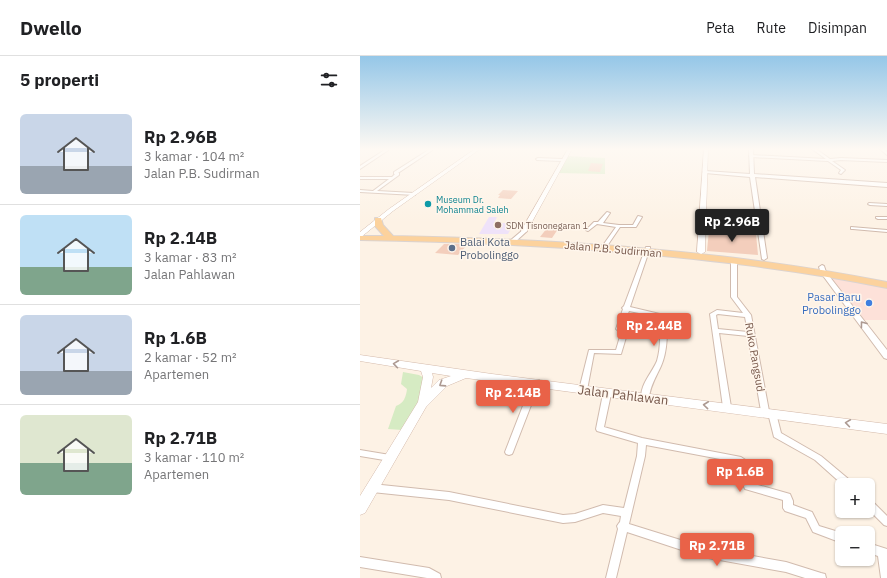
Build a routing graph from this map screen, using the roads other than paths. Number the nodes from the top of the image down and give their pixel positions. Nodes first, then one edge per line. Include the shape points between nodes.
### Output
1 (396, 173) edge
2 (443, 173) edge
3 (555, 173) edge
4 (705, 173) edge
5 (721, 173) edge
6 (752, 176) junction
7 (360, 178) edge
8 (392, 178) junction
9 (887, 185) edge
10 (360, 191) edge
11 (373, 192) junction
12 (414, 194) junction
13 (870, 204) dead end
14 (887, 205) edge
15 (608, 213) dead end
16 (640, 217) dead end
17 (878, 218) dead end
18 (887, 218) edge
19 (378, 220) junction
20 (600, 223) junction
21 (619, 226) junction
22 (701, 227) junction
23 (853, 228) dead end
24 (588, 230) dead end
25 (887, 231) edge
26 (760, 232) junction
27 (389, 236) junction
28 (360, 237) edge
29 (519, 238) junction
30 (462, 239) junction
31 (605, 246) junction
32 (647, 250) junction
33 (701, 252) junction
34 (764, 258) junction
35 (734, 260) junction
36 (823, 269) junction
37 (887, 280) edge
38 (887, 285) edge
39 (625, 308) junction
40 (748, 315) junction
41 (715, 331) junction
42 (624, 332) junction
43 (752, 334) junction
44 (664, 337) junction
45 (887, 356) edge
46 (360, 358) edge
47 (425, 368) junction
48 (468, 374) junction
49 (536, 382) junction
50 (583, 390) junction
51 (607, 394) junction
52 (645, 398) junction
53 (422, 404) junction
54 (727, 407) junction
55 (769, 412) junction
56 (887, 429) edge
57 (642, 441) junction
58 (509, 452) dead end
59 (360, 453) edge
60 (390, 458) junction
61 (841, 478) edge
62 (372, 488) junction
63 (360, 509) edge
64 (875, 511) edge
65 (626, 513) junction
66 (887, 522) edge
67 (622, 526) junction
68 (835, 536) edge
69 (875, 550) edge
70 (885, 554) edge
71 (360, 562) edge
72 (436, 578) edge
73 (611, 578) edge
74 (821, 578) edge
75 (886, 578) edge

1 - 8 street via 398,174
2 - 12 main road
3 - 29 main road
4 - 22 main road
5 - 6 street
6 - 9 street
6 - 26 street
7 - 8 street
8 - 11 street
10 - 11 street
11 - 12 street
12 - 19 main road
13 - 14 street
15 - 20 street
16 - 21 street via 634,226
17 - 18 street
19 - 27 main road via 379,226
19 - 28 main road
20 - 21 street
20 - 24 street via 594,224
21 - 31 street
22 - 26 street
22 - 33 main road
23 - 25 street
26 - 34 street
27 - 28 main road, Jalan P.B. Sudirman
27 - 30 main road, Jalan P.B. Sudirman
28 - 30 main road, Jalan P.B. Sudirman
29 - 30 main road, Jalan P.B. Sudirman
29 - 31 main road, Jalan P.B. Sudirman
31 - 32 main road, Jalan P.B. Sudirman
32 - 33 main road, Jalan P.B. Sudirman
32 - 35 main road, Jalan P.B. Sudirman
32 - 39 street
33 - 34 main road, Jalan P.B. Sudirman
34 - 36 main road, Jalan P.B. Sudirman
35 - 36 main road, Jalan P.B. Sudirman
35 - 40 street, Ruko Pangsud via 734,297
36 - 37 main road, Jalan P.B. Sudirman
36 - 38 main road, Jalan P.B. Sudirman
45 -> 36 street
39 - 42 street via 618,329
39 - 44 street via 661,315
40 - 41 street via 715,312 712,316
40 - 43 street, Ruko Pangsud
41 - 43 street
41 - 54 street
42 - 44 street
42 - 50 street via 619,352 590,351
43 - 55 street, Ruko Pangsud
44 - 52 street via 662,358 649,379
47 -> 46 main road, Jalan Pahlawan
47 - 48 main road, Jalan Pahlawan
47 - 53 main road via 428,381
48 - 49 main road, Jalan Pahlawan
48 -> 53 main road via 443,383
49 - 50 main road, Jalan Pahlawan
49 - 58 street
50 - 51 main road, Jalan Pahlawan
51 - 52 main road, Jalan Pahlawan
51 - 57 street via 600,429
54 -> 52 main road, Jalan Pahlawan
53 - 60 main road
54 - 55 main road, Jalan Pahlawan
56 -> 55 main road, Jalan Pahlawan
55 - 61 street, Ruko Pangsud via 777,435 818,458
57 - 65 street via 641,456
57 - 68 street via 738,459 747,466 748,486 787,497 788,508 809,515 816,529
59 - 60 street
60 - 62 main road
62 - 63 main road
62 - 65 street via 449,496 562,519 575,518 603,509
64 - 66 street
65 - 67 street
67 - 73 street
67 - 74 street via 703,552 786,567
69 - 70 street
70 - 75 street
71 - 72 street via 429,573

